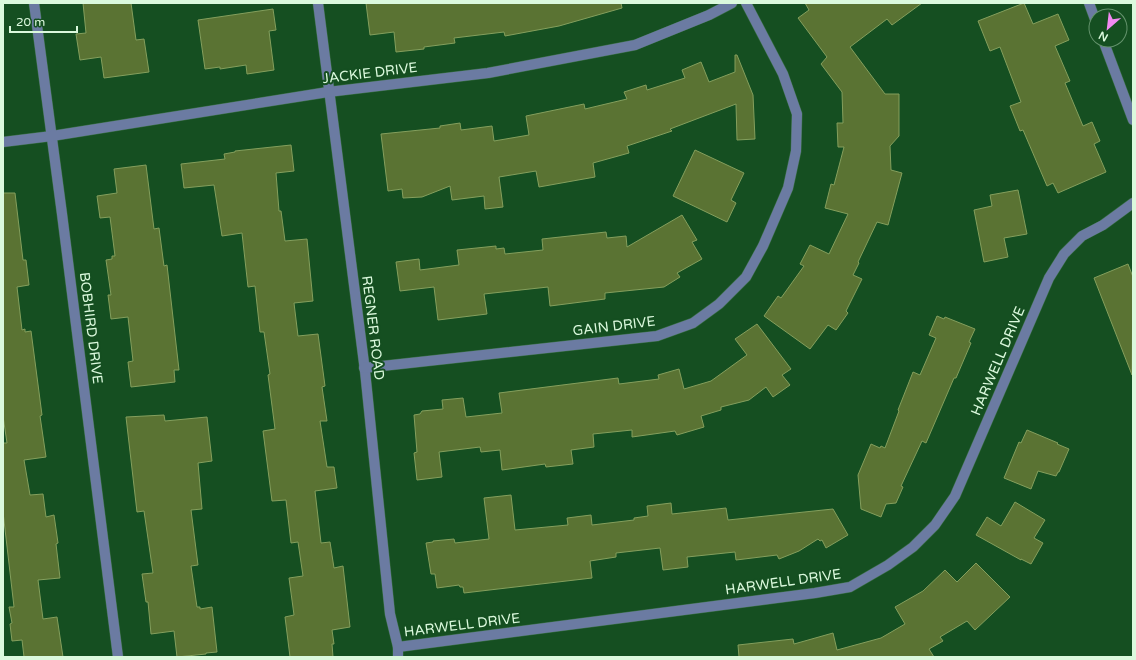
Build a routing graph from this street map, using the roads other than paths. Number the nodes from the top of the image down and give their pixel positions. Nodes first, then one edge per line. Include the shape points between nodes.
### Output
1 (34, 3) edge
2 (318, 3) edge
3 (732, 3) edge
4 (746, 3) edge
5 (1106, 48) edge
6 (328, 92) junction
7 (1133, 120) edge
8 (52, 136) junction
9 (3, 142) edge
10 (1133, 203) edge
11 (364, 368) junction
12 (398, 652) edge
13 (118, 657) edge

1 - 8 street, BOBHIRD DRIVE
2 - 6 street, REGNER ROAD
3 - 6 street, JACKIE DRIVE via 635,45 488,73
4 - 11 street, GAIN DRIVE via 783,74 795,107 796,151 788,188 763,246 746,277 719,304 692,323 657,336
5 - 7 street
6 - 8 street, JACKIE DRIVE
6 - 11 street, REGNER ROAD
8 - 9 street, JACKIE DRIVE
8 - 13 street, BOBHIRD DRIVE
10 - 12 street, HARWELL DRIVE via 1103,225 1082,236 1064,254 1049,278 955,496 935,525 913,547 888,566 850,587
11 - 12 street, REGNER ROAD via 390,614

